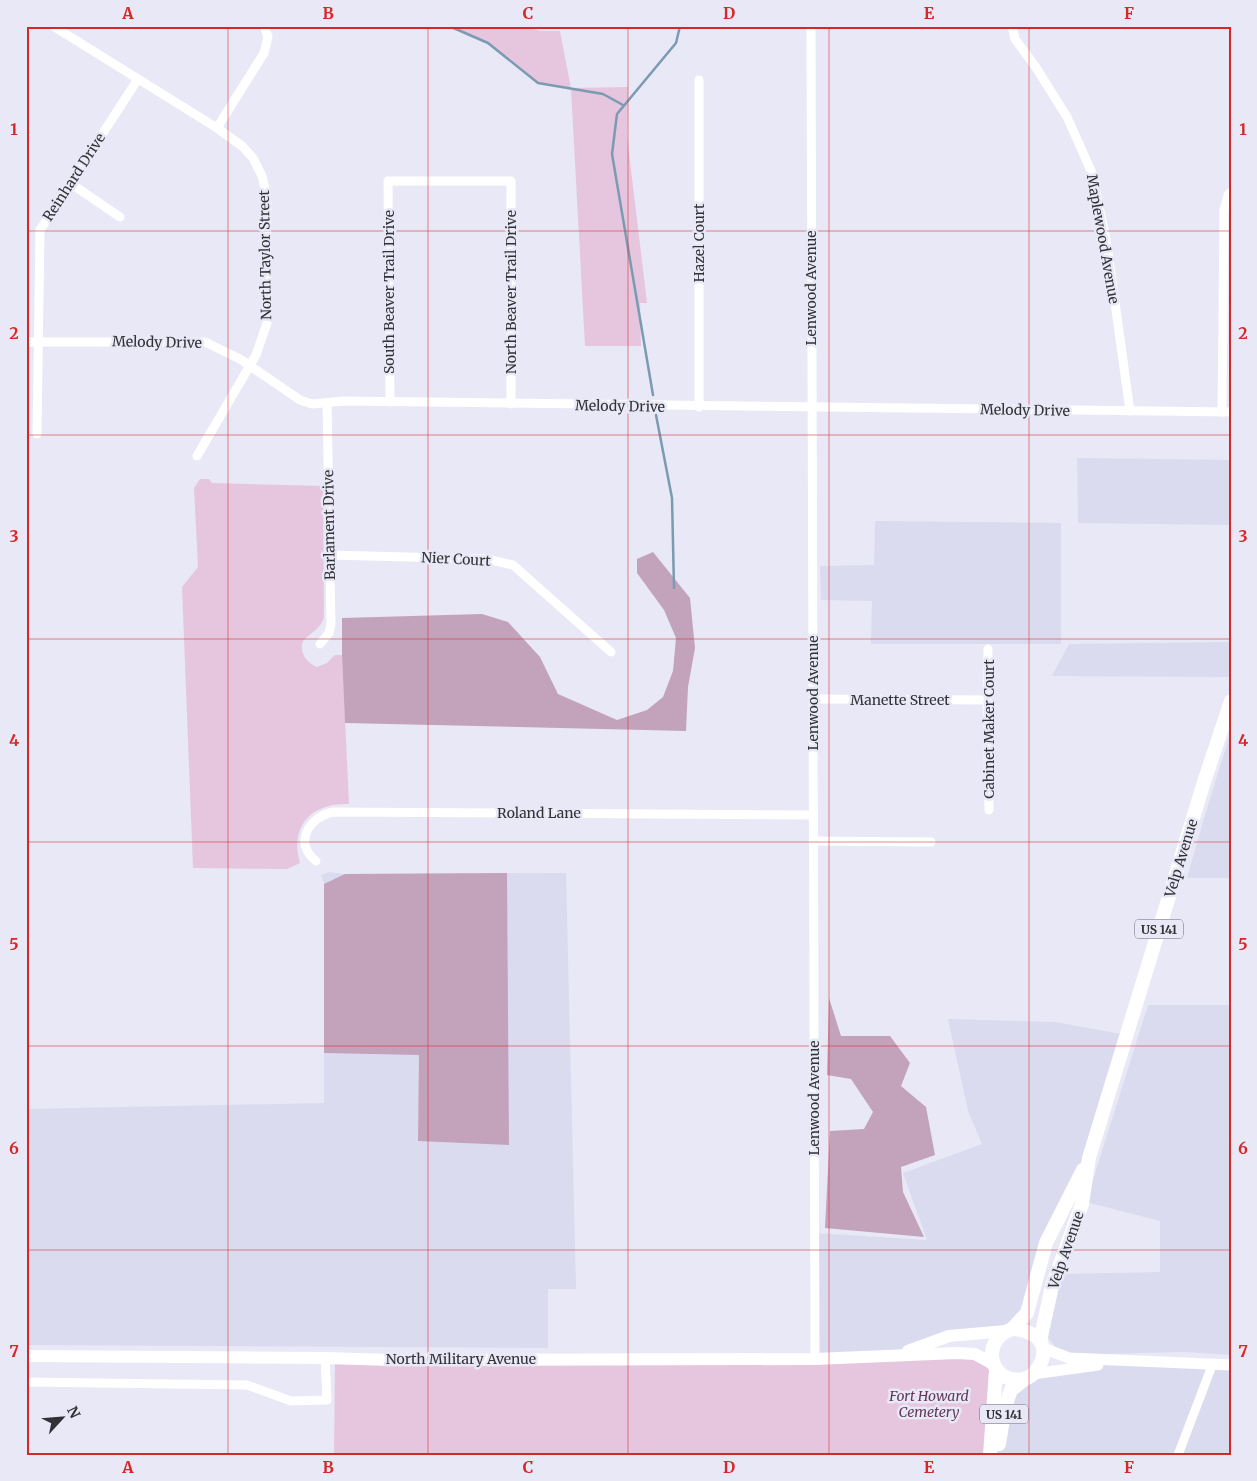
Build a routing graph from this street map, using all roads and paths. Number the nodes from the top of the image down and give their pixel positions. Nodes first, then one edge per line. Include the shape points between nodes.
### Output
1 (53, 26) edge
2 (264, 26) edge
3 (811, 26) edge
4 (1012, 26) edge
5 (138, 79) junction
6 (699, 80) dead end
7 (217, 128) junction
8 (388, 181) joint
9 (70, 183) junction
10 (1231, 192) edge
11 (120, 216) dead end
12 (26, 342) edge
13 (38, 342) junction
14 (250, 366) junction
15 (390, 402) junction
16 (327, 403) junction
17 (511, 404) junction
18 (699, 407) junction
19 (811, 408) junction
20 (1130, 411) junction
21 (1227, 412) edge
22 (37, 434) dead end
23 (197, 456) dead end
24 (329, 555) junction
25 (320, 644) dead end
26 (988, 649) dead end
27 (611, 652) dead end
28 (813, 699) junction
29 (987, 700) junction
30 (1231, 701) edge
31 (989, 810) dead end
32 (813, 815) junction
33 (813, 841) junction
34 (931, 842) dead end
35 (316, 861) dead end
36 (1090, 1158) junction
37 (1009, 1330) junction
38 (1042, 1345) junction
39 (896, 1355) junction
40 (26, 1356) edge
41 (325, 1358) junction
42 (815, 1359) junction
43 (1122, 1361) junction
44 (1213, 1363) junction
45 (1231, 1364) edge
46 (994, 1367) junction
47 (1029, 1377) junction
48 (26, 1382) edge
49 (990, 1455) edge
50 (997, 1455) edge
51 (1178, 1455) edge

1 - 5 street, North Taylor Street
2 - 7 street via 268,38 264,53
3 - 19 street, Lenwood Avenue
4 - 20 street, Maplewood Avenue via 1015,39 1067,117 1092,173 1107,245
5 - 7 street, North Taylor Street
5 - 9 street, Reinhard Drive
6 - 18 street, Hazel Court
7 - 14 street, North Taylor Street via 253,158 265,188 267,323
8 - 15 street, South Beaver Trail Drive
8 - 17 street, North Beaver Trail Drive via 511,181
9 - 11 street
9 - 13 street, Reinhard Drive via 40,230
10 - 21 street via 1224,210
12 - 13 street, Melody Drive
13 - 14 street, Melody Drive via 205,342
13 - 22 street, Reinhard Drive
14 - 16 street, Melody Drive via 300,400 312,404
14 - 23 street, North Taylor Street
15 - 16 street, Melody Drive
15 - 17 street, Melody Drive
16 - 24 street, Barlament Drive
17 - 18 street, Melody Drive
18 - 19 street, Melody Drive
19 - 20 street, Melody Drive
19 - 28 street, Lenwood Avenue
20 - 21 street, Melody Drive
24 - 25 street, Barlament Drive via 330,628
24 - 27 street, Nier Court via 487,559 513,565
26 - 29 street, Cabinet Maker Court
28 - 29 street, Manette Street
28 - 32 street, Lenwood Avenue
29 - 31 street, Cabinet Maker Court
30 - 36 main road, Velp Avenue / US 141
32 - 33 street, Lenwood Avenue
32 - 35 street, Roland Lane via 333,812 312,822 306,834 308,852
33 - 34 street
33 - 42 street, Lenwood Avenue
36 - 37 main road, Velp Avenue / US 141 via 1046,1243 1027,1313
36 - 38 main road, Velp Avenue / US 141 via 1082,1204 1052,1286
37 - 38 main road via 1024,1330
37 - 39 main road, North Military Avenue via 949,1336
37 - 46 main road via 998,1336 993,1344
38 - 43 street via 1070,1358
38 - 47 main road via 1041,1362
39 - 42 main road, North Military Avenue
39 - 46 main road, North Military Avenue via 975,1354
40 - 41 main road, North Military Avenue
41 - 42 main road, North Military Avenue
41 - 48 street via 327,1400 290,1401 248,1385
43 - 44 street
43 - 47 street
44 - 45 street
44 - 51 street
46 - 47 main road via 1009,1377
46 - 49 main road, US 141
47 - 50 main road, US 141 via 1011,1390

